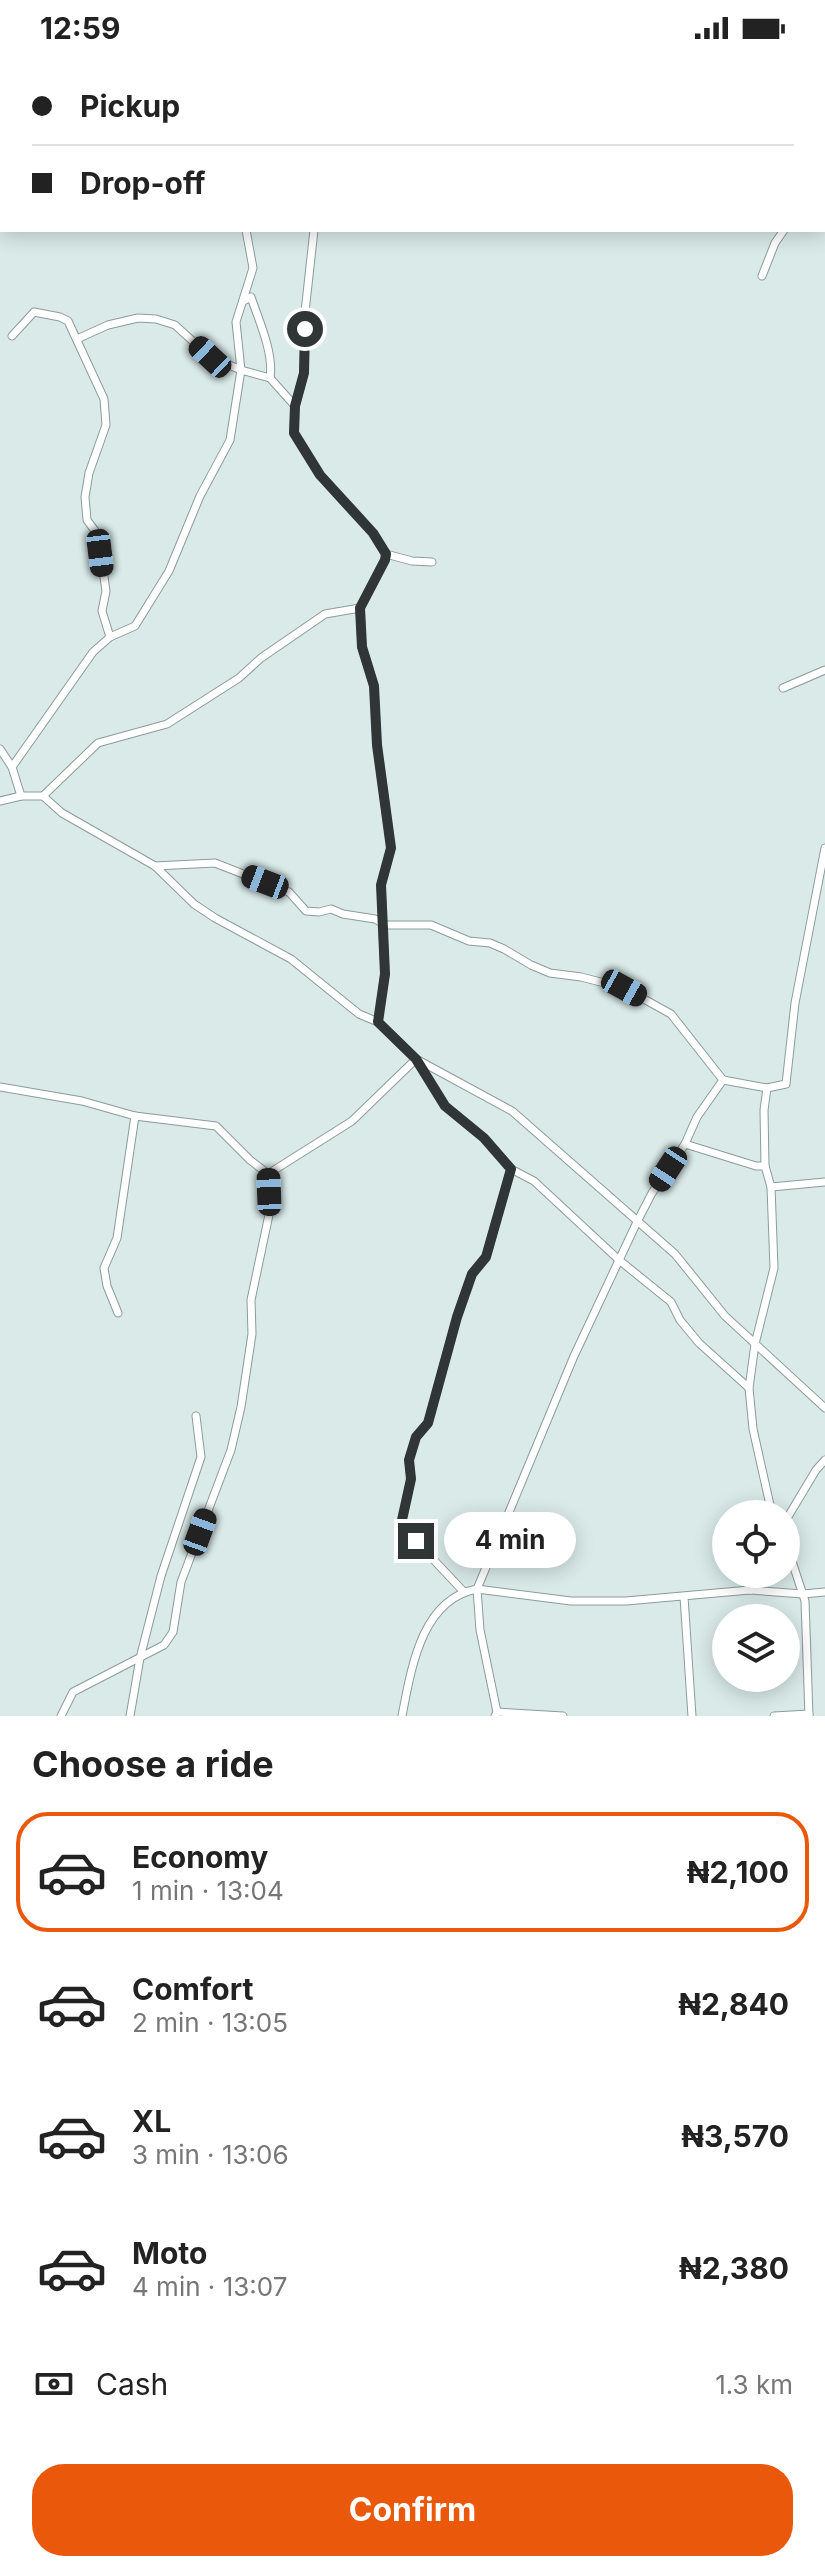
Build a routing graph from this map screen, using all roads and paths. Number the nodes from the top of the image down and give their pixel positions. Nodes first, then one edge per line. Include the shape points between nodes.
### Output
1 (246, 232) edge
2 (314, 232) edge
3 (783, 232) edge
4 (762, 276) dead end
5 (243, 301) junction
6 (12, 336) dead end
7 (77, 339) junction
8 (241, 370) junction
9 (270, 378) junction
10 (295, 406) junction
11 (386, 554) junction
12 (432, 562) dead end
13 (360, 608) junction
14 (110, 637) junction
15 (825, 670) edge
16 (783, 688) dead end
17 (0, 749) edge
18 (12, 767) junction
19 (21, 796) junction
20 (43, 796) junction
21 (0, 801) edge
22 (825, 848) edge
23 (155, 866) junction
24 (385, 925) junction
25 (378, 1022) junction
26 (416, 1059) junction
27 (723, 1080) junction
28 (0, 1087) edge
29 (767, 1088) junction
30 (135, 1116) junction
31 (685, 1144) junction
32 (765, 1166) junction
33 (511, 1169) junction
34 (268, 1174) junction
35 (825, 1182) edge
36 (771, 1187) junction
37 (637, 1222) junction
38 (619, 1260) junction
39 (118, 1313) dead end
40 (755, 1344) junction
41 (749, 1388) junction
42 (825, 1408) edge
43 (196, 1416) dead end
44 (825, 1460) edge
45 (769, 1500) edge
46 (798, 1500) edge
47 (800, 1585) edge
48 (477, 1589) junction
49 (750, 1590) joint
50 (463, 1591) junction
51 (825, 1592) edge
52 (803, 1594) junction
53 (684, 1597) junction
54 (140, 1658) junction
55 (496, 1714) edge
56 (809, 1715) edge
57 (61, 1716) edge
58 (130, 1716) edge
59 (402, 1716) edge
60 (563, 1716) edge
61 (692, 1716) edge
62 (774, 1716) edge

1 - 5 street via 253,268
2 - 10 street via 304,373
3 - 4 street
5 - 8 street via 236,322
5 - 9 street via 251,297
6 - 7 street via 34,312 68,321
7 - 8 street via 108,325 156,319 175,325 210,357
7 - 14 street via 104,399 106,425 85,497 87,520 98,535 106,591 102,611
8 - 9 street
8 - 14 street via 230,440 169,571 135,626
9 - 10 street
10 - 11 street via 294,433 320,475
11 - 12 street
11 - 13 street
13 - 20 street via 325,614 167,724 98,743
13 - 24 street via 391,848 381,885
14 - 18 street via 83,665
15 - 16 street
17 - 18 street
18 - 19 street
19 - 20 street
19 - 21 street
20 - 23 street via 62,813
22 - 29 street via 795,1003 786,1084
23 - 24 street via 215,863 289,892 306,911 331,909
23 - 25 street via 194,904 291,959 359,1014
24 - 25 street
24 - 27 street via 431,925 504,949 550,973 624,988 671,1014
25 - 26 street
26 - 33 street via 445,1106
26 - 34 street via 352,1121
26 - 37 street via 512,1111
27 - 29 street
27 - 31 street
28 - 30 street
29 - 32 street
30 - 34 street via 216,1126
30 - 39 street via 117,1238 104,1268
31 - 32 street
31 - 37 street
32 - 36 street
33 - 38 street via 544,1188
33 - 50 street via 486,1257 472,1274 457,1317 428,1423 416,1437 402,1520
34 - 54 street via 270,1210 251,1300 252,1334 231,1450 181,1582 173,1632 164,1645
35 - 36 street
36 - 40 street via 774,1268
37 - 38 street
37 - 40 street via 675,1254
38 - 41 street via 671,1302 699,1343
38 - 48 street
40 - 41 street
40 - 42 street
41 - 45 street
43 - 54 street via 201,1457
44 - 46 street
47 - 52 street
48 - 50 street
48 - 53 street via 571,1601
48 - 55 street
49 - 52 street
49 - 53 street
50 - 59 street via 423,1633
51 - 52 street
52 - 56 street
53 - 61 street
54 - 57 street via 73,1692
54 - 58 street
55 - 60 street
56 - 62 street

